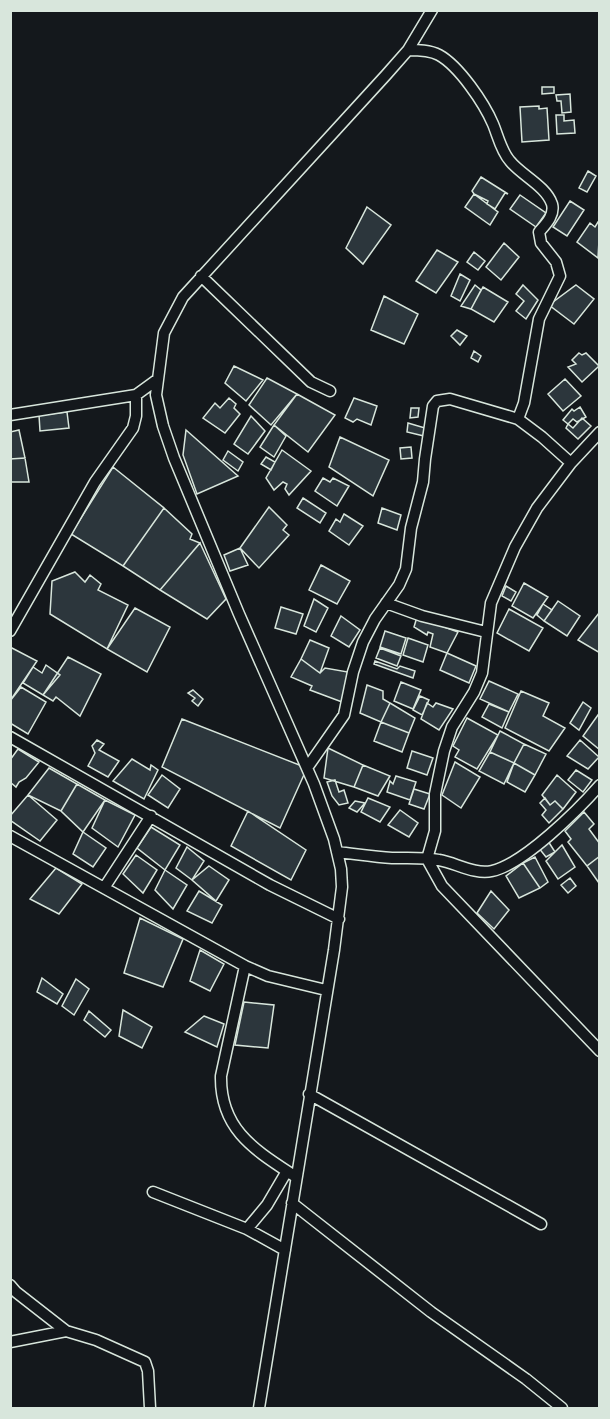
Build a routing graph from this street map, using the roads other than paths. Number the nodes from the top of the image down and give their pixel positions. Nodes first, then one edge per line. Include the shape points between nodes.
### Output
1 (432, 10) edge
2 (408, 50) junction
3 (201, 276) junction
4 (158, 379) junction
5 (330, 391) dead end
6 (136, 395) junction
7 (10, 415) edge
8 (518, 419) junction
9 (600, 432) edge
10 (571, 463) junction
11 (386, 603) junction
12 (10, 631) edge
13 (486, 632) junction
14 (10, 737) edge
15 (307, 768) junction
16 (600, 785) edge
17 (151, 816) junction
18 (10, 836) edge
19 (337, 852) junction
20 (428, 859) junction
21 (104, 888) junction
22 (339, 919) junction
23 (245, 966) junction
24 (326, 990) junction
25 (600, 1051) edge
26 (309, 1094) junction
27 (291, 1174) junction
28 (153, 1192) dead end
29 (292, 1203) junction
30 (541, 1224) dead end
31 (247, 1229) junction
32 (285, 1250) junction
33 (10, 1285) edge
34 (66, 1330) junction
35 (10, 1342) edge
36 (150, 1408) edge
37 (259, 1408) edge
38 (562, 1408) edge

1 - 2 street
2 - 3 street
2 - 8 street via 438,54 451,63 492,121 509,160 543,190 552,204 552,214 539,238 556,261 560,276 539,319
3 - 4 street via 183,297 164,333
3 - 5 street via 311,382
4 - 6 street
4 - 15 street via 156,394 174,458
6 - 7 street
6 - 12 street via 133,428 89,491
8 - 10 street
8 - 11 street via 450,399 437,401 433,406 406,569
9 - 10 street
10 - 13 street via 537,508 515,548 491,603
11 - 13 street
11 - 15 street via 363,642 352,672 344,715
13 - 20 street via 482,673 452,727 444,751
14 - 17 street
15 - 19 street
16 - 20 street via 562,824 506,866 482,872
17 - 21 street
17 - 22 street via 270,885
18 - 21 street
19 - 20 street
19 - 22 street via 342,887
20 - 25 street via 442,886
21 - 23 street
22 - 24 street
23 - 24 street via 268,976
23 - 27 street via 220,1092 227,1115 243,1139
24 - 26 street
26 - 27 street
26 - 30 street
27 - 29 street
27 - 31 street
28 - 31 street
29 - 32 street
29 - 38 street
31 - 32 street
32 - 37 street
33 - 34 street
34 - 35 street
34 - 36 street via 144,1362

